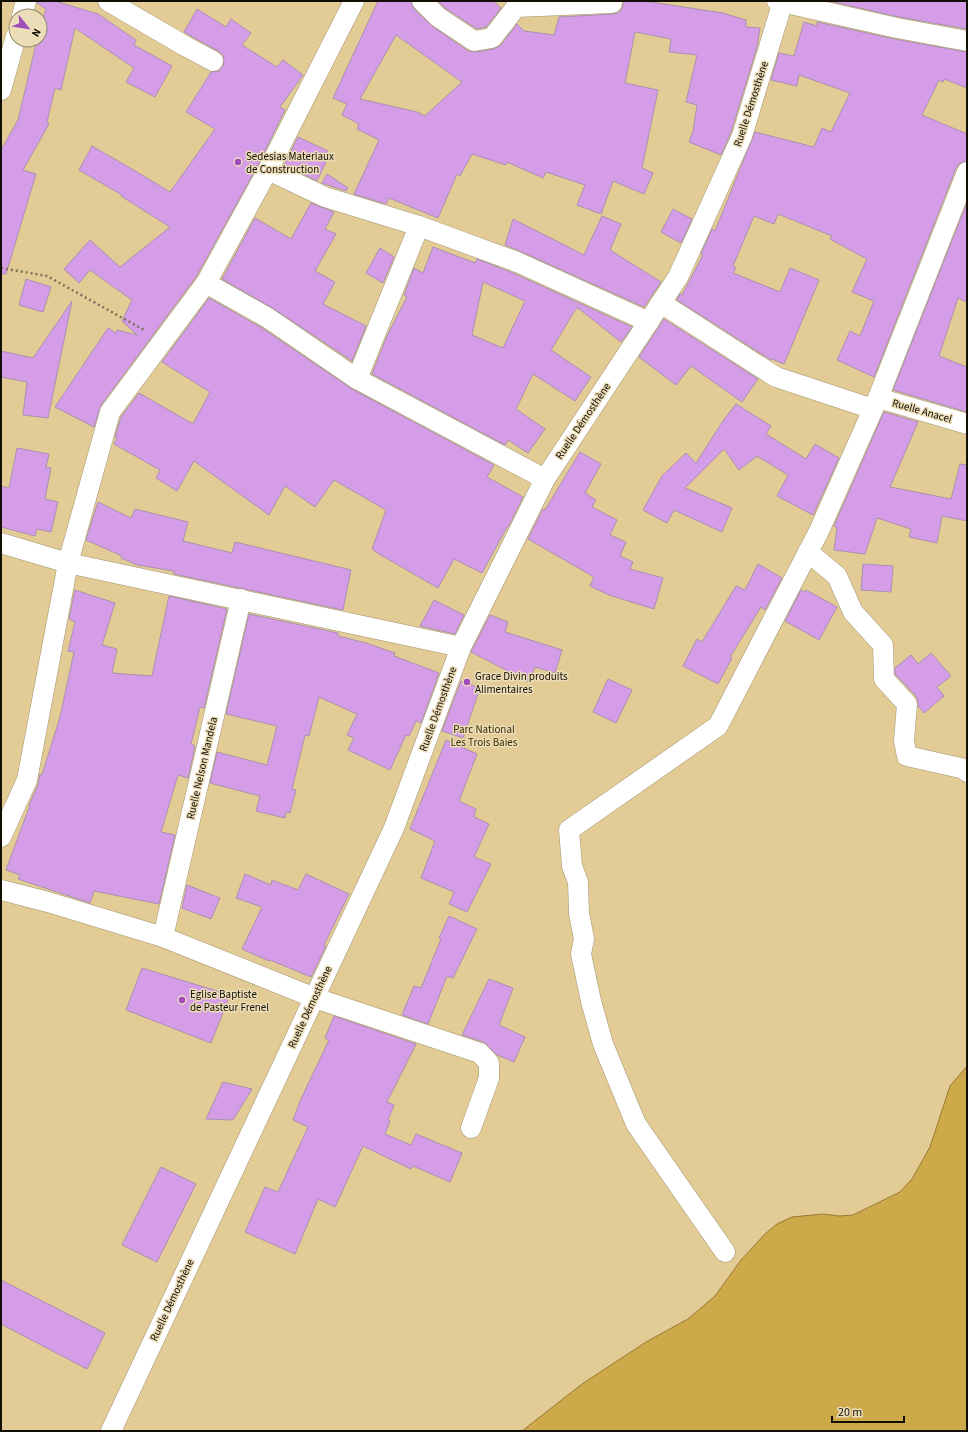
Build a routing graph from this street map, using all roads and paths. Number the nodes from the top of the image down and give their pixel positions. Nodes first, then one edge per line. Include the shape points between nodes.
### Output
1 (108, 1) edge
2 (354, 1) edge
3 (422, 1) edge
4 (612, 1) edge
5 (777, 1) edge
6 (783, 1) edge
7 (967, 41) edge
8 (13, 48) edge
9 (213, 61) dead end
10 (1, 90) edge
11 (268, 170) junction
12 (967, 172) edge
13 (419, 226) junction
14 (1, 268) edge
15 (206, 283) junction
16 (661, 302) junction
17 (649, 322) junction
18 (163, 341) junction
19 (357, 379) junction
20 (875, 403) junction
21 (967, 424) edge
22 (545, 479) junction
23 (1, 543) edge
24 (808, 552) junction
25 (68, 563) junction
26 (241, 599) junction
27 (461, 647) junction
28 (967, 772) edge
29 (1, 837) edge
30 (1, 890) edge
31 (163, 937) junction
32 (315, 998) junction
33 (471, 1128) dead end
34 (725, 1252) dead end
35 (111, 1431) edge

1 - 9 street
2 - 11 street
3 - 4 street via 438,17 474,41 492,38 516,7
5 - 6 street
6 - 7 street
6 - 16 street, Ruelle Démosthène via 742,136 678,277
8 - 10 street
11 - 13 street via 325,197
11 - 15 street
12 - 20 street
13 - 17 street via 517,262
13 - 19 street
14 - 18 path via 47,276
15 - 18 street
15 - 19 street via 268,318
16 - 17 street, Ruelle Démosthène
16 - 20 street, Ruelle Anacel via 776,377
17 - 22 street, Ruelle Démosthène
18 - 25 street via 110,412
19 - 22 street
20 - 21 street, Ruelle Anacel
20 - 24 street
22 - 27 street, Ruelle Démosthène
23 - 25 street
24 - 28 street via 837,576 853,612 883,645 884,679 907,704 904,741 907,756 965,769
24 - 34 street via 718,726 569,830 584,939 581,954 603,1044 636,1124
25 - 26 street
25 - 29 street via 28,780
26 - 27 street
26 - 31 street, Ruelle Nelson Mandela
27 - 32 street, Ruelle Démosthène via 394,828
30 - 31 street
31 - 32 street
32 - 33 street via 480,1053 489,1063 489,1078
32 - 35 street, Ruelle Démosthène

